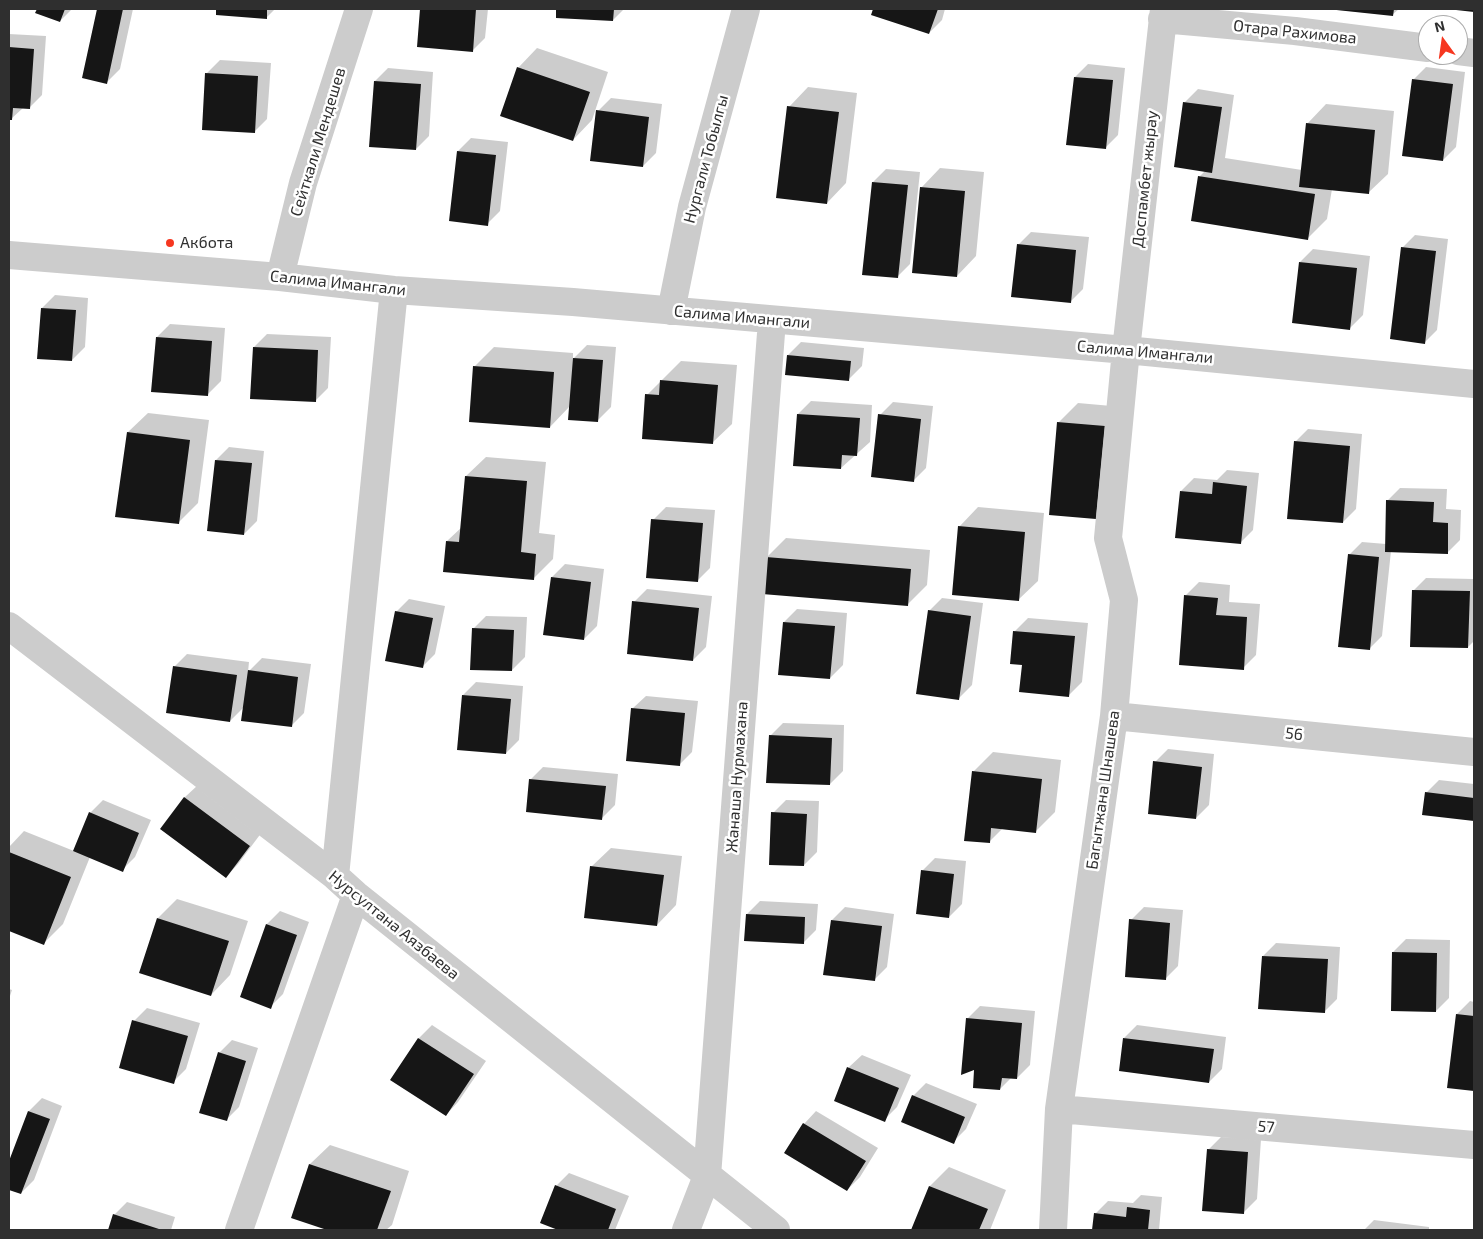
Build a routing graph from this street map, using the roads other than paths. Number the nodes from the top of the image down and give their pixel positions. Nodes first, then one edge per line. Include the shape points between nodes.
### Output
1 (359, 9) edge
2 (746, 9) edge
3 (1163, 14) edge
4 (1418, 47) edge
5 (9, 255) edge
6 (280, 277) junction
7 (394, 290) junction
8 (670, 311) junction
9 (772, 320) junction
10 (1126, 350) junction
11 (1474, 384) edge
12 (9, 626) edge
13 (1114, 716) junction
14 (1474, 752) edge
15 (335, 876) junction
16 (356, 896) junction
17 (1059, 1109) junction
18 (1474, 1145) edge
19 (707, 1176) junction
20 (239, 1230) edge
21 (686, 1230) edge
22 (776, 1230) edge
23 (1053, 1230) edge

1 - 6 street, Сейткали Мендешев via 303,183
2 - 8 street, Нургали Тобылгы via 692,207
3 - 4 street, Отара Рахимова
3 - 10 street, Доспамбет жырау
5 - 6 street, Салима Имангали
6 - 7 street, Салима Имангали
7 - 8 street, Салима Имангали
7 - 15 street
8 - 9 street, Салима Имангали
9 - 10 street, Салима Имангали
9 - 19 street, Жанаша Нурмахана
10 - 11 street, Салима Имангали
10 - 13 street, Багытжана Шнашева via 1108,538 1124,600
12 - 15 street, Нурсултана Аязбаева
13 - 14 street, 56
13 - 17 street, Багытжана Шнашева
15 - 16 street, Нурсултана Аязбаева
16 - 19 street, Нурсултана Аязбаева
16 - 20 street
17 - 18 street, 57
17 - 23 street, Багытжана Шнашева
19 - 21 street, Жанаша Нурмахана
19 - 22 street, Нурсултана Аязбаева

